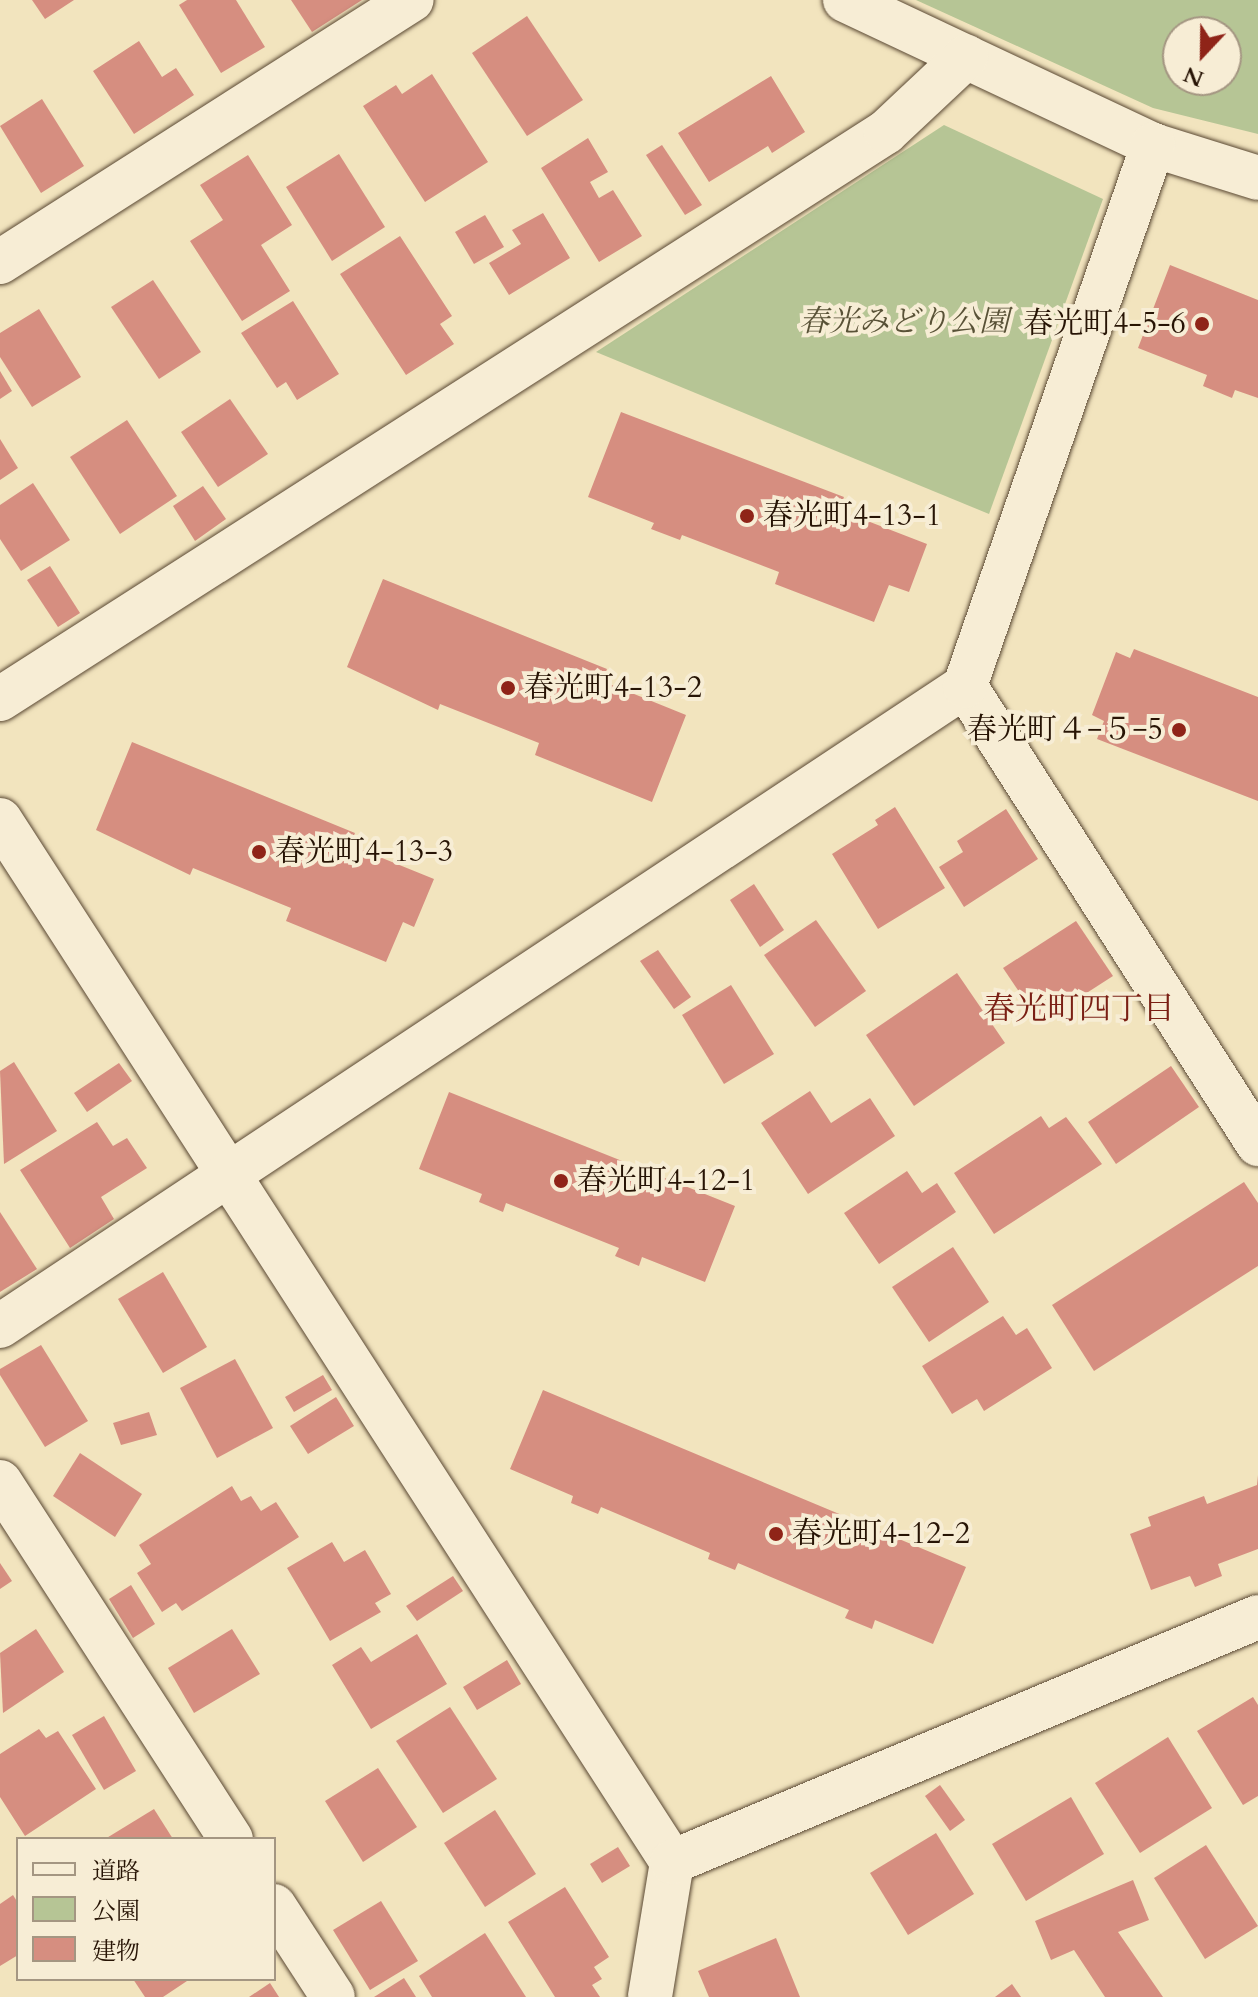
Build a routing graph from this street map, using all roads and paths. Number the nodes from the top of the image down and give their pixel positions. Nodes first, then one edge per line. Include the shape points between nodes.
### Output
1 (412, 0) edge
2 (845, 0) edge
3 (966, 57) junction
4 (1153, 145) junction
5 (1258, 178) edge
6 (0, 262) edge
7 (965, 686) junction
8 (0, 699) edge
9 (0, 820) edge
10 (1258, 1144) edge
11 (230, 1175) junction
12 (0, 1326) edge
13 (0, 1482) edge
14 (1258, 1617) edge
15 (230, 1837) edge
16 (672, 1862) junction
17 (276, 1909) edge
18 (333, 1997) edge
19 (650, 1997) edge

1 - 6 street
2 - 3 street
3 - 4 street
3 - 8 street via 886,132
4 - 5 street
4 - 7 street
7 - 10 street
7 - 11 street via 592,929
9 - 11 street
11 - 12 street
11 - 16 street
13 - 15 street
14 - 16 street
16 - 19 street
17 - 18 street

